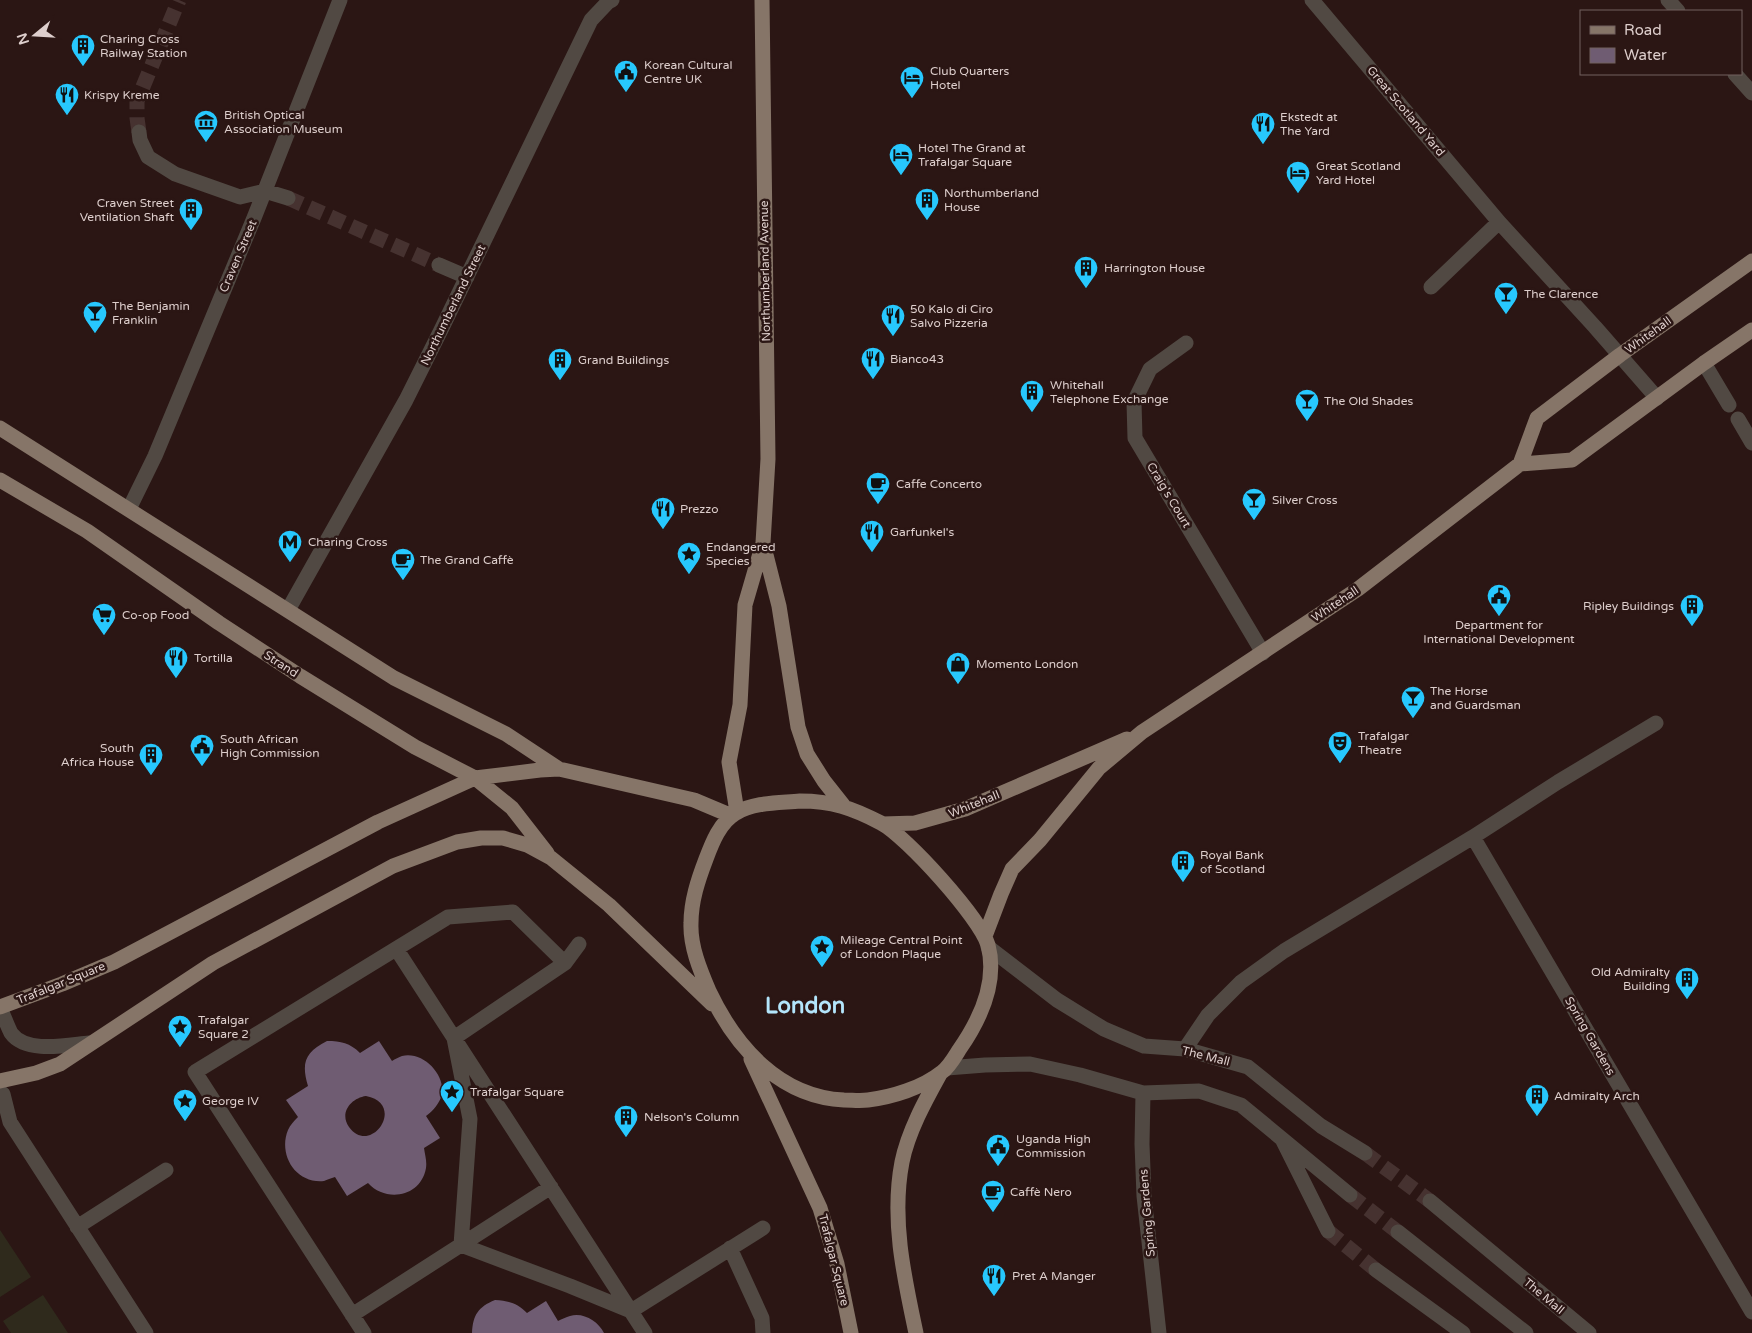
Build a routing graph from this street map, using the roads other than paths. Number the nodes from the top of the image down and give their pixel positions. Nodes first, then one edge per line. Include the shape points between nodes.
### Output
1 (340, 0) edge
2 (612, 0) edge
3 (762, 0) edge
4 (1312, 0) edge
5 (1668, 0) edge
6 (1677, 10) edge
7 (1736, 75) edge
8 (1752, 93) edge
9 (139, 132) tunnel mouth
10 (265, 191) junction
11 (288, 198) tunnel mouth
12 (1499, 222) junction
13 (1752, 261) edge
14 (440, 265) tunnel mouth
15 (467, 277) junction
16 (1431, 287) dead end
17 (1752, 330) edge
18 (1186, 343) dead end
19 (1620, 355) junction
20 (1704, 363) junction
21 (1657, 398) junction
22 (1729, 405) dead end
23 (1738, 419) dead end
24 (0, 428) edge
25 (1752, 443) edge
26 (1520, 464) junction
27 (0, 480) edge
28 (129, 509) junction
29 (763, 543) junction
30 (288, 610) junction
31 (1263, 653) junction
32 (1656, 722) dead end
33 (1142, 732) junction
34 (559, 769) junction
35 (475, 778) junction
36 (843, 806) junction
37 (734, 814) junction
38 (883, 824) junction
39 (1473, 837) junction
40 (551, 858) junction
41 (986, 941) junction
42 (579, 944) dead end
43 (397, 950) junction
44 (565, 963) junction
45 (0, 1007) edge
46 (718, 1010) junction
47 (454, 1038) junction
48 (89, 1043) junction
49 (1185, 1049) junction
50 (748, 1053) junction
51 (943, 1071) junction
52 (1, 1085) edge
53 (1143, 1093) junction
54 (1282, 1137) junction
55 (1365, 1152) tunnel mouth
56 (166, 1170) dead end
57 (550, 1187) junction
58 (1350, 1195) tunnel mouth
59 (1430, 1201) tunnel mouth
60 (77, 1226) junction
61 (763, 1228) dead end
62 (1328, 1231) tunnel mouth
63 (1398, 1232) tunnel mouth
64 (461, 1245) junction
65 (730, 1248) junction
66 (1376, 1270) tunnel mouth
67 (631, 1311) junction
68 (1752, 1312) edge
69 (352, 1315) junction
70 (146, 1333) edge
71 (364, 1333) edge
72 (645, 1333) edge
73 (763, 1333) edge
74 (851, 1333) edge
75 (916, 1333) edge
76 (1159, 1333) edge
77 (1463, 1333) edge
78 (1526, 1333) edge
79 (1588, 1333) edge

1 - 10 street, Craven Street
2 - 15 street, Northumberland Street via 591,20
3 - 29 main road, Northumberland Avenue via 768,459
4 - 12 street, Great Scotland Yard
5 - 6 street
7 - 8 street
9 - 10 street via 148,158 175,174 240,197
10 - 11 street
10 - 28 street, Craven Street via 155,456
12 - 16 street
12 - 19 street, Great Scotland Yard
13 - 19 main road, Whitehall
14 - 15 street
15 - 30 street, Northumberland Street via 406,400
17 - 20 main road
18 - 31 street, Craig's Court via 1150,369 1134,402 1135,438
19 - 21 street, Great Scotland Yard
19 - 26 main road, Whitehall via 1538,418
20 - 21 main road
20 - 22 street
21 - 26 main road via 1572,460
23 - 25 street
24 - 28 main road
26 - 31 main road, Whitehall via 1358,589
27 - 35 main road, Strand via 87,531 300,676 415,747
28 - 30 main road
29 - 36 main road, Northumberland Avenue via 779,606 798,728 807,754
29 - 37 main road, Northumberland Avenue via 745,605 740,705 729,762
30 - 34 main road via 394,678 506,734
31 - 33 main road, Whitehall
32 - 39 street
33 - 38 main road, Whitehall via 966,808 915,823
33 - 41 main road, Whitehall via 1099,768 1012,870 1000,894
34 - 35 main road, Trafalgar Square
34 - 37 main road, Trafalgar Square via 694,800
35 - 40 main road, Strand via 512,808
35 - 45 main road, Trafalgar Square via 378,822 114,962
36 - 37 main road via 800,801 748,808
36 - 38 main road
37 - 46 main road via 714,838 698,881 691,924 694,949
38 - 41 main road via 939,876 969,912
39 - 49 street via 1284,951 1248,977 1208,1015
39 - 68 street, Spring Gardens
40 - 46 main road via 609,905
40 - 48 main road via 527,845 503,838 457,842 422,854 212,963
41 - 49 street, The Mall via 1057,1000 1104,1029 1144,1046
41 - 51 main road via 991,966 985,1004 974,1029
42 - 44 street
43 - 44 street via 448,917 513,912
43 - 47 street
43 - 69 street via 195,1072
44 - 47 street
45 - 48 street via 12,1034 24,1043 41,1046
46 - 50 main road
47 - 57 street
47 - 64 street via 470,1119
48 - 52 main road via 60,1064
49 - 55 street, The Mall via 1248,1067 1322,1126
50 - 51 main road via 763,1068 791,1086 836,1100 866,1101 894,1095
50 - 74 main road, Trafalgar Square via 820,1208 837,1264
51 - 53 street via 985,1065 1030,1064
51 - 75 main road via 919,1113 903,1161 898,1195 899,1238
52 - 60 street via 10,1122
53 - 54 street via 1199,1090 1241,1105
53 - 76 street, Spring Gardens via 1144,1196
54 - 58 street
54 - 62 street
56 - 60 street
57 - 64 street
57 - 67 street
59 - 79 street, The Mall
60 - 70 street
61 - 65 street
63 - 78 street
64 - 67 street
64 - 69 street
65 - 67 street
65 - 73 street via 762,1318
66 - 77 street
67 - 72 street
69 - 71 street

